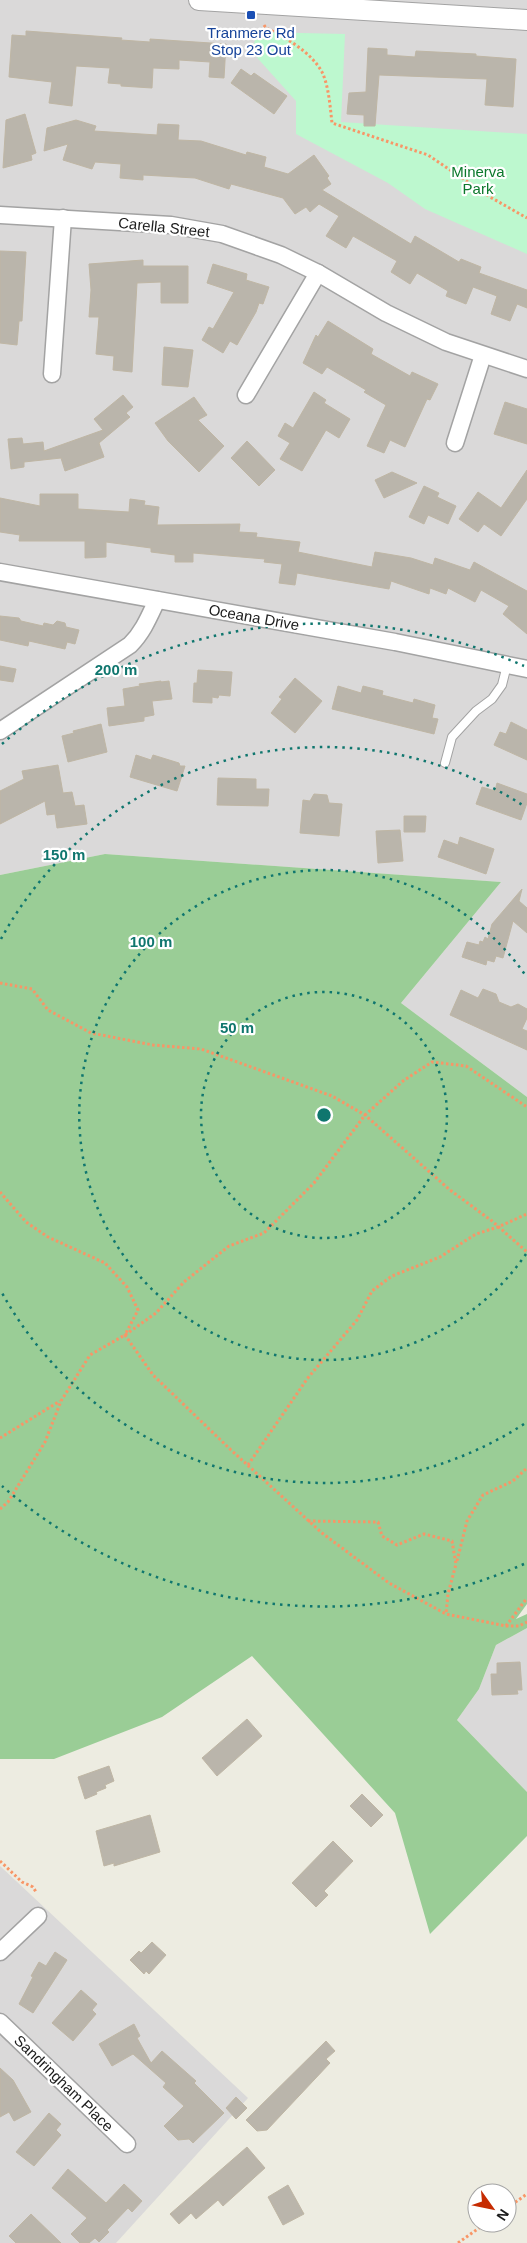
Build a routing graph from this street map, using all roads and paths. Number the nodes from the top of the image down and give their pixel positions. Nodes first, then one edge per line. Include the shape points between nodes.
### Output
1 (199, 0) edge
2 (257, 2) edge
3 (527, 20) edge
4 (264, 25) dead end
5 (0, 215) edge
6 (63, 218) junction
7 (527, 218) edge
8 (318, 273) junction
9 (483, 355) junction
10 (527, 368) edge
11 (52, 374) dead end
12 (246, 395) dead end
13 (456, 443) dead end
14 (0, 572) edge
15 (156, 600) junction
16 (508, 665) junction
17 (527, 669) edge
18 (0, 731) edge
19 (445, 763) dead end
20 (0, 983) edge
21 (527, 1107) edge
22 (365, 1115) junction
23 (0, 1192) edge
24 (527, 1214) edge
25 (498, 1227) junction
26 (527, 1252) edge
27 (126, 1335) junction
28 (60, 1401) junction
29 (0, 1438) edge
30 (248, 1465) junction
31 (527, 1468) edge
32 (0, 1509) edge
33 (308, 1521) junction
34 (456, 1564) junction
35 (527, 1598) edge
36 (446, 1614) junction
37 (527, 1622) edge
38 (506, 1626) junction
39 (0, 1861) edge
40 (36, 1892) dead end
41 (38, 1916) dead end
42 (0, 1952) edge
43 (0, 2022) edge
44 (127, 2144) dead end
45 (472, 2233) edge
46 (458, 2243) edge

1 - 2 street
2 - 3 street
4 - 7 path via 309,56 322,72 329,94 332,123 428,155 490,198
5 - 6 street, Carella Street
6 - 8 street, Carella Street via 197,228 249,243
6 - 11 street
8 - 9 street, Carella Street via 417,328
8 - 12 street
9 - 10 street, Carella Street
9 - 13 street
14 - 15 street, Oceana Drive
15 - 16 street, Oceana Drive
15 - 18 street via 148,622 130,645
16 - 17 street, Oceana Drive
16 - 19 lane via 502,685 492,699 452,737
20 - 22 path via 32,989 48,1010 91,1033 154,1045 201,1049 332,1096
21 - 22 path via 466,1066 432,1062 403,1081
22 - 25 path via 450,1190
22 - 27 path via 314,1183 264,1233 229,1246 184,1282 156,1313
23 - 27 path via 26,1222 105,1263 127,1288 138,1310
24 - 25 path
25 - 26 path
25 - 30 path via 476,1234 440,1257 392,1276 372,1291 357,1320 307,1379
27 - 28 path via 90,1355
27 - 30 path via 153,1375
28 - 29 path
28 - 32 path via 45,1442 8,1502
30 - 33 path
31 - 34 path via 513,1481 483,1495 467,1521
33 - 34 path via 378,1522 382,1536 397,1545 424,1534 452,1541
33 - 36 path via 389,1583
34 - 36 path
35 - 38 path
36 - 38 path
37 - 38 path
39 - 40 path
41 - 42 street
43 - 44 street, Sandringham Place
45 - 46 path

